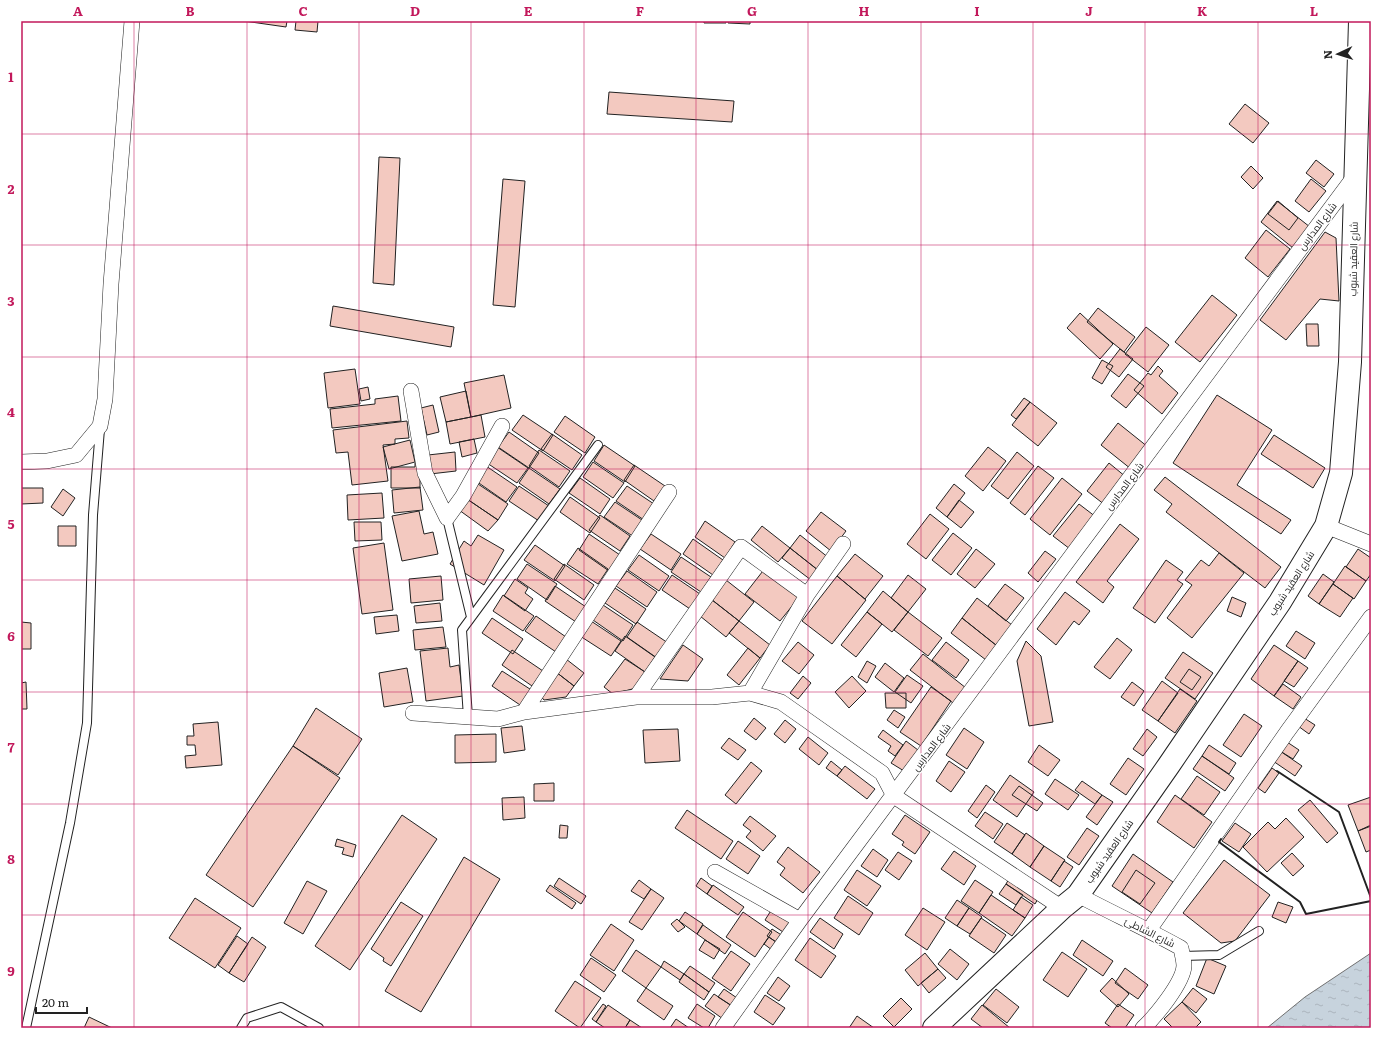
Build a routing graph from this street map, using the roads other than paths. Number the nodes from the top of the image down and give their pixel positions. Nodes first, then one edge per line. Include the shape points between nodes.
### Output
1 (132, 21) edge
2 (1360, 21) edge
3 (1354, 177) junction
4 (411, 391) dead end
5 (100, 426) junction
6 (502, 426) dead end
7 (598, 446) dead end
8 (21, 462) edge
9 (669, 492) dead end
10 (447, 518) junction
11 (1326, 526) junction
12 (843, 544) dead end
13 (1371, 544) edge
14 (807, 595) junction
15 (471, 617) junction
16 (1371, 617) edge
17 (750, 693) junction
18 (636, 697) junction
19 (524, 712) junction
20 (413, 713) dead end
21 (468, 717) junction
22 (894, 796) junction
23 (715, 872) dead end
24 (1070, 902) junction
25 (800, 920) junction
26 (1149, 930) junction
27 (1259, 931) dead end
28 (1182, 956) junction
29 (26, 1028) edge
30 (241, 1028) edge
31 (318, 1028) edge
32 (723, 1028) edge
33 (934, 1028) edge
34 (1143, 1028) edge

1 - 5 street via 111,284 105,399
2 - 3 main road, شارع العقيد شبوب
3 - 11 main road, شارع العقيد شبوب via 1350,362 1341,473
3 - 22 street, شارع المدارس
4 - 10 street via 424,473
5 - 8 street via 76,455 47,461
5 - 29 lane via 93,516 87,723 70,823
6 - 10 street via 463,496
7 - 15 lane
9 - 19 street
10 - 15 lane
11 - 13 street
11 - 24 main road, شارع العقيد شبوب via 1280,602 1169,765
12 - 14 street
14 - 17 street
14 - 18 street via 741,547
15 - 21 lane via 462,630
16 - 26 street
17 - 18 street via 712,697
17 - 22 street via 780,702 882,773
18 - 19 street
19 - 21 street via 498,719
20 - 21 street
22 - 24 street, شارع الشاطئ
22 - 25 street, شارع المدارس
23 - 25 street
24 - 26 street, شارع الشاطئ via 1120,917
24 - 33 main road, شارع العقيد شبوب
25 - 32 street, شارع المدارس
26 - 28 street, شارع الشاطئ via 1181,948
27 - 28 lane via 1219,955
28 - 34 street, شارع الشاطئ via 1184,967 1177,984
30 - 31 lane via 247,1018 281,1007

